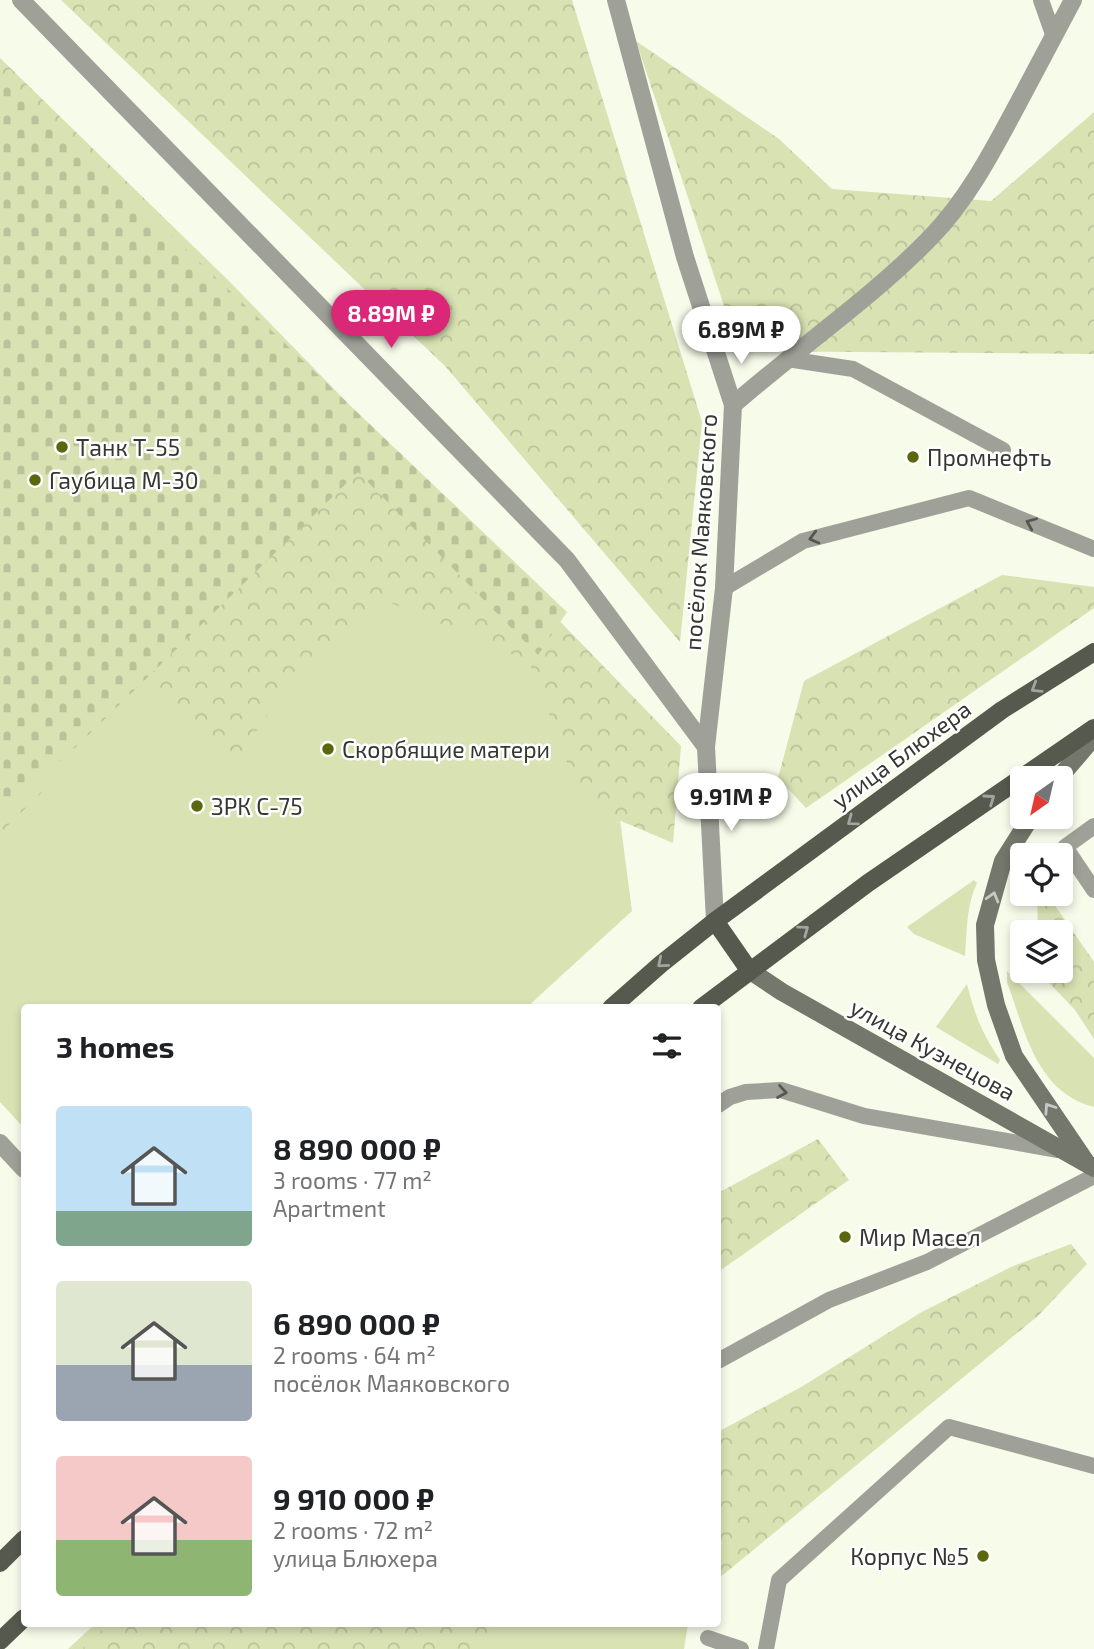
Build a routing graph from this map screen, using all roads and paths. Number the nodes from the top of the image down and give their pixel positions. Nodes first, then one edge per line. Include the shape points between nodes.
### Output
1 (21, 0) edge
2 (617, 0) edge
3 (1041, 0) edge
4 (1073, 0) edge
5 (1054, 37) junction
6 (787, 359) junction
7 (733, 405) junction
8 (1003, 450) dead end
9 (1094, 549) edge
10 (724, 588) junction
11 (1094, 652) edge
12 (1094, 728) edge
13 (1094, 737) edge
14 (706, 747) junction
15 (1069, 766) edge
16 (1094, 826) edge
17 (1023, 830) edge
18 (1094, 890) edge
19 (715, 921) junction
20 (749, 970) junction
21 (616, 1004) edge
22 (706, 1004) edge
23 (721, 1103) edge
24 (0, 1143) edge
25 (1063, 1151) junction
26 (21, 1166) edge
27 (1092, 1167) edge
28 (721, 1360) edge
29 (1094, 1466) edge
30 (21, 1542) edge
31 (0, 1563) edge
32 (21, 1621) edge
33 (708, 1638) dead end
34 (0, 1641) edge
35 (741, 1649) edge
36 (766, 1649) edge

1 - 14 street via 567,560
2 - 7 street, посёлок Маяковского via 685,257
3 - 5 lane
4 - 5 street
5 - 6 street via 991,153 932,236 870,294
6 - 7 street
6 - 8 lane via 853,369
7 - 10 street, посёлок Маяковского
9 -> 10 lane via 969,498 803,541
10 - 14 street, посёлок Маяковского
11 -> 19 main road, улица Блюхера via 1002,710
20 -> 12 main road
13 - 15 street
14 - 19 street, посёлок Маяковского
16 - 18 lane via 1065,847
27 -> 17 street via 1014,1056 986,960 985,925 1003,861
19 - 20 main road
19 -> 21 main road, улица Блюхера
20 - 22 main road
20 - 25 street, улица Кузнецова
23 -> 25 lane via 746,1092 780,1090 864,1116
24 - 26 street
25 - 27 street, улица Кузнецова
27 - 28 lane via 927,1262 829,1300
29 - 36 lane via 949,1427 779,1580
30 - 31 main road
32 - 34 main road
33 - 35 lane

